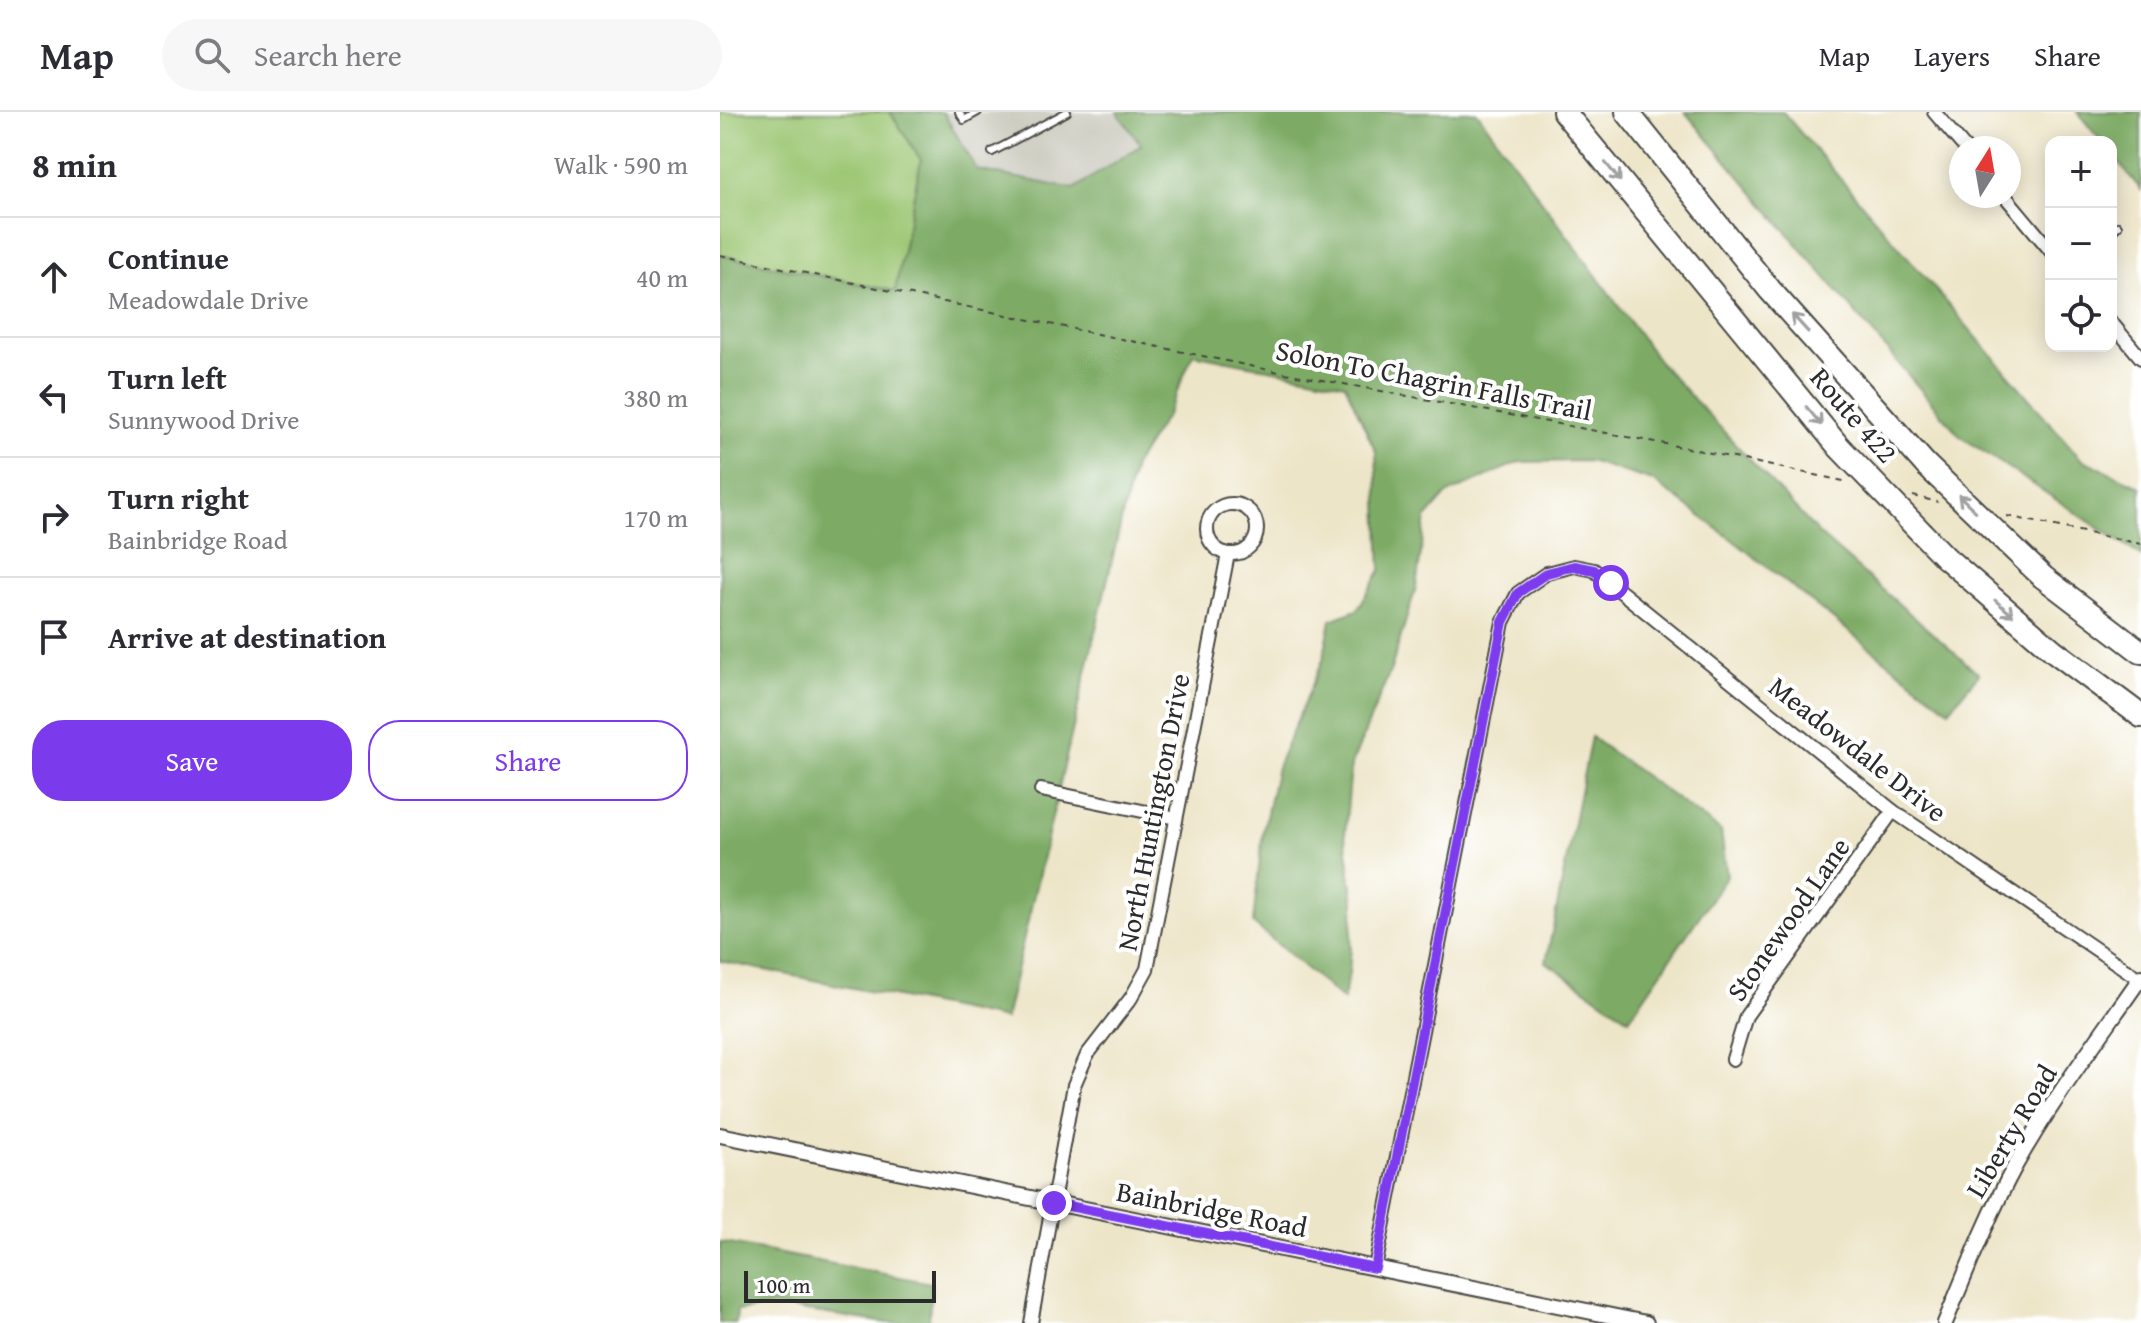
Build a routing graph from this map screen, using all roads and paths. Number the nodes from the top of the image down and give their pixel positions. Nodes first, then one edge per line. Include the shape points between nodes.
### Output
1 (959, 112) edge
2 (978, 112) edge
3 (1067, 112) edge
4 (1564, 112) edge
5 (1627, 112) edge
6 (1934, 112) edge
7 (1955, 136) edge
8 (992, 152) dead end
9 (2015, 208) edge
10 (2045, 244) edge
11 (720, 255) edge
12 (2117, 329) edge
13 (2141, 358) edge
14 (1857, 484) dead end
15 (1903, 494) dead end
16 (1950, 504) dead end
17 (1996, 514) dead end
18 (2141, 544) edge
19 (1228, 554) junction
20 (2141, 652) edge
21 (2141, 716) edge
22 (1041, 790) dead end
23 (1893, 811) junction
24 (1176, 818) junction
25 (2140, 979) edge
26 (1733, 1059) dead end
27 (720, 1135) edge
28 (1054, 1203) junction
29 (1375, 1268) junction
30 (1031, 1323) edge
31 (1646, 1323) edge
32 (1945, 1323) edge

1 - 2 lane via 964,120
3 - 8 lane
4 -> 21 highway, Route 422, bridge via 1839,447 1945,557 2054,651
20 -> 5 highway, Route 422, bridge via 2043,577 1926,465 1770,290
6 - 7 street
9 - 10 street
11 - 14 path, Solon To Chagrin Falls Trail via 1274,371
12 - 13 street
15 - 16 path
17 - 18 path
19 - 19 street via 1245,550 1257,530 1253,514 1239,505 1223,505 1207,523 1209,539
19 - 24 street, North Huntington Drive
22 - 24 street
23 - 25 street, Meadowdale Drive
23 - 26 street, Stonewood Lane via 1746,1016
23 - 29 street, Meadowdale Drive via 1594,570 1574,566 1547,573 1518,593 1503,622
24 - 28 street, North Huntington Drive via 1147,969 1087,1055 1074,1085
25 - 32 street, Liberty Road via 2020,1158
27 - 28 street, Bainbridge Road
28 - 29 street, Bainbridge Road
28 - 30 street, North Huntington Drive
29 - 31 street, Bainbridge Road

